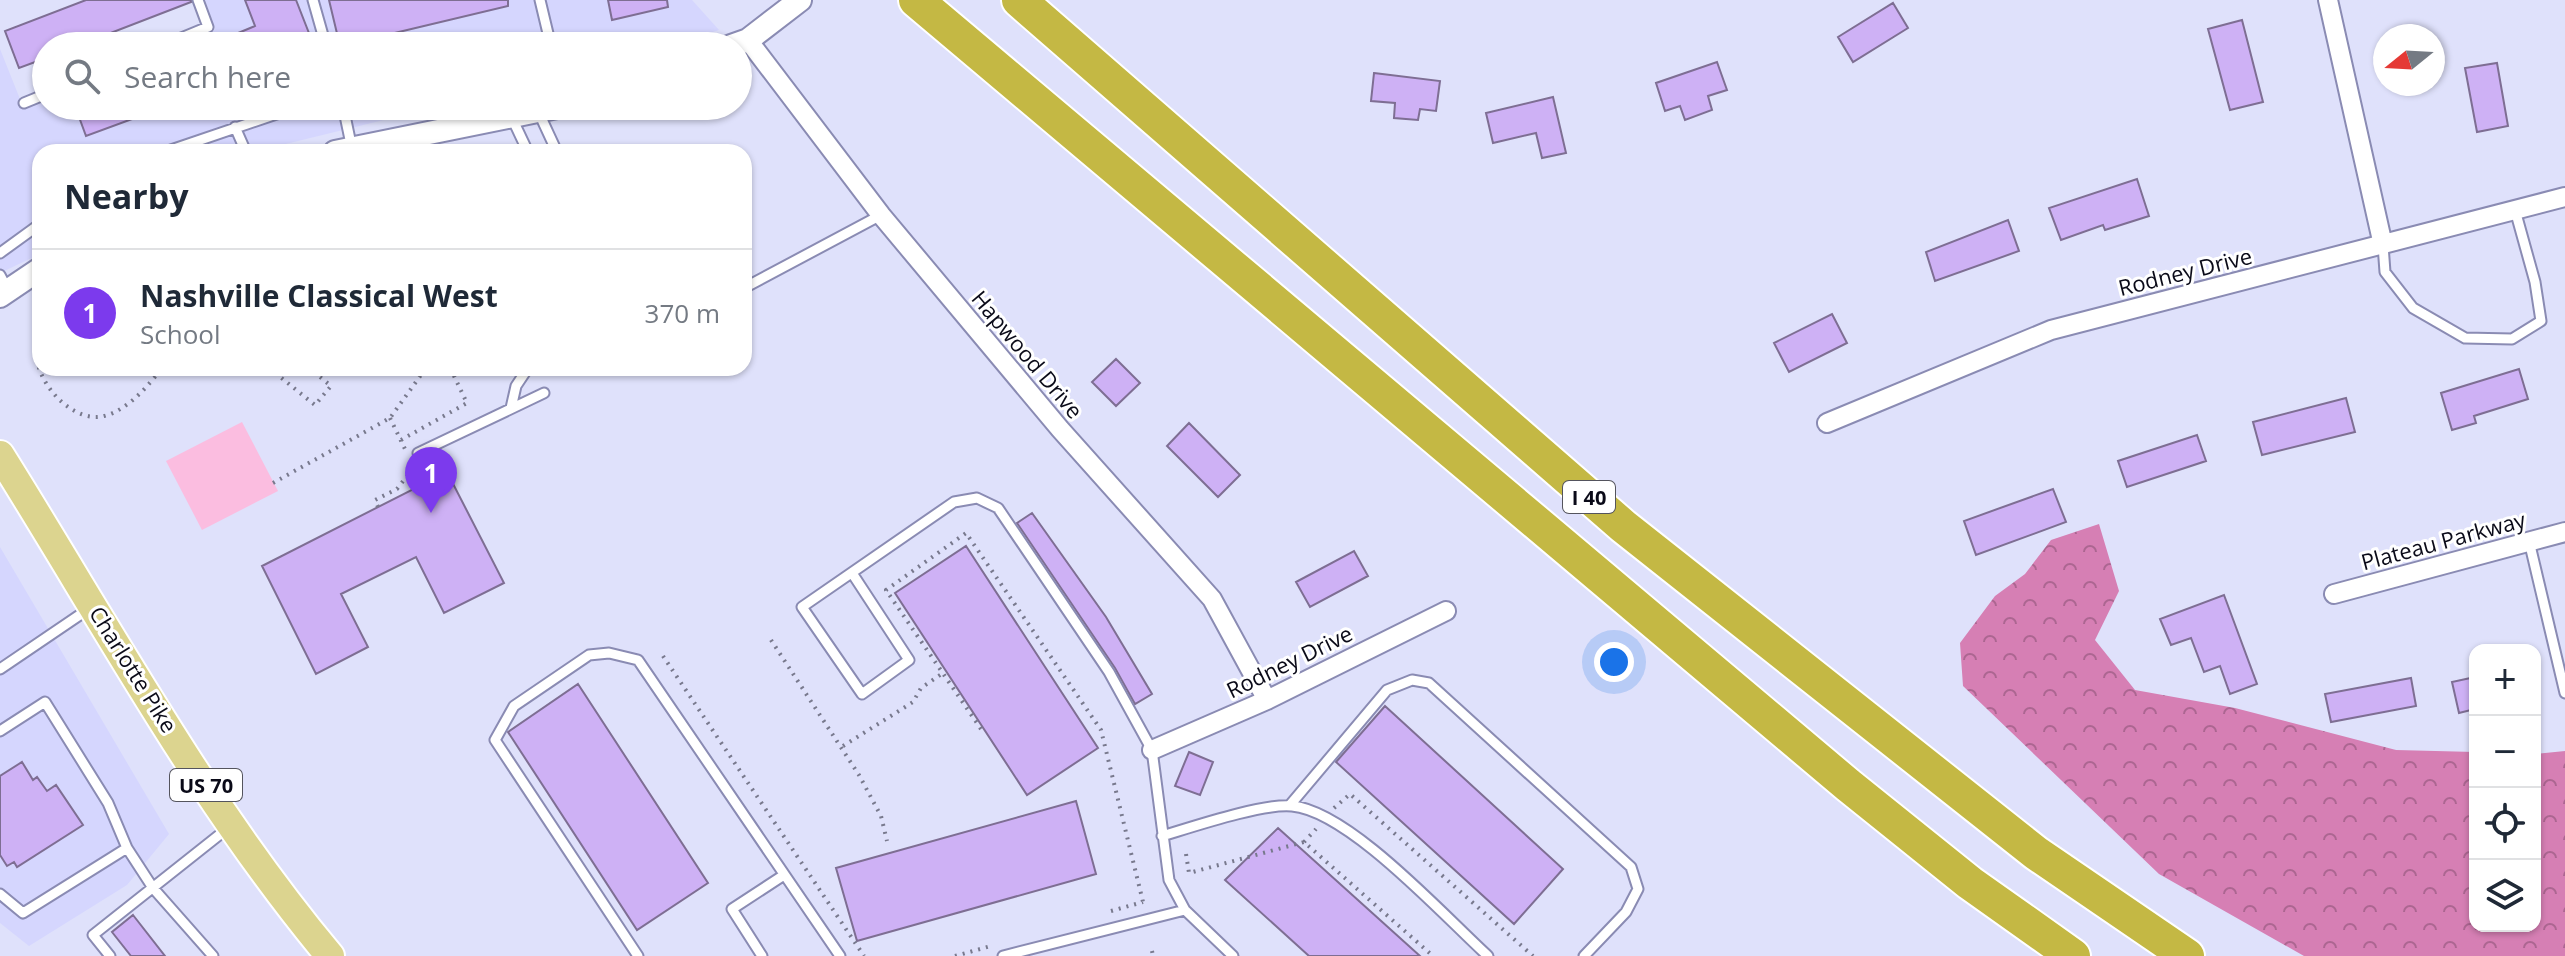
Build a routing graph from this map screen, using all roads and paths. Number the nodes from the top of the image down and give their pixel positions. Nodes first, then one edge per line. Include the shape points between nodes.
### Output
1 (198, 0) edge
2 (313, 0) edge
3 (540, 0) edge
4 (800, 0) edge
5 (916, 0) edge
6 (2328, 0) edge
7 (1020, 1) edge
8 (196, 32) edge
9 (322, 32) edge
10 (546, 32) edge
11 (752, 34) edge
12 (752, 58) edge
13 (32, 100) edge
14 (24, 103) dead end
15 (257, 120) edge
16 (343, 120) edge
17 (491, 120) edge
18 (513, 120) edge
19 (542, 120) edge
20 (235, 127) junction
21 (187, 144) edge
22 (242, 144) edge
23 (344, 144) edge
24 (373, 144) edge
25 (524, 144) edge
26 (553, 144) edge
27 (2565, 197) edge
28 (2515, 210) junction
29 (881, 215) junction
30 (32, 230) edge
31 (2383, 245) junction
32 (0, 253) edge
33 (32, 273) edge
34 (752, 284) edge
35 (3, 287) edge
36 (44, 376) edge
37 (154, 376) edge
38 (279, 376) edge
39 (319, 376) edge
40 (422, 376) edge
41 (454, 376) edge
42 (523, 376) edge
43 (544, 393) dead end
44 (511, 408) junction
45 (390, 418) junction
46 (1827, 423) dead end
47 (401, 440) junction
48 (418, 453) dead end
49 (0, 455) edge
50 (273, 483) dead end
51 (378, 507) dead end
52 (2565, 532) edge
53 (2529, 541) junction
54 (852, 573) junction
55 (2334, 594) dead end
56 (94, 606) junction
57 (1446, 611) dead end
58 (771, 640) dead end
59 (663, 656) dead end
60 (0, 669) edge
61 (943, 673) junction
62 (2565, 693) edge
63 (1267, 700) junction
64 (981, 729) dead end
65 (0, 731) edge
66 (843, 746) junction
67 (1152, 750) junction
68 (1290, 805) junction
69 (1334, 808) dead end
70 (231, 826) junction
71 (1319, 826) dead end
72 (1162, 836) junction
73 (887, 841) dead end
74 (1304, 842) junction
75 (127, 848) junction
76 (1186, 854) dead end
77 (784, 875) junction
78 (153, 888) junction
79 (0, 894) edge
80 (1185, 910) junction
81 (1145, 913) dead end
82 (110, 956) edge
83 (213, 956) edge
84 (330, 956) edge
85 (638, 956) edge
86 (762, 956) edge
87 (840, 956) edge
88 (864, 956) edge
89 (1003, 956) edge
90 (1233, 956) edge
91 (1433, 956) edge
92 (1488, 956) edge
93 (1533, 956) edge
94 (1584, 956) edge
95 (2073, 956) edge
96 (2187, 956) edge

1 - 8 lane via 208,27
2 - 9 lane
3 - 10 lane
4 - 11 street
5 - 95 highway, I 40 via 1848,785 1970,883
6 - 31 street
7 - 96 highway, I 40 via 1623,526 2036,853
12 - 29 street, Hapwood Drive
13 - 14 lane
15 - 20 lane
16 - 23 lane
17 - 24 street
18 - 25 lane
19 - 26 lane
20 - 21 lane
20 - 22 lane
27 - 28 street, Rodney Drive
28 - 31 street, Rodney Drive
28 - 31 lane via 2541,321 2512,339 2465,338 2413,308 2385,272
29 - 34 lane
29 - 63 street, Hapwood Drive via 1060,429 1212,599
30 - 32 lane
31 - 46 street, Rodney Drive via 2051,330
33 - 35 street
36 - 37 path via 62,401 85,415 101,417 124,407
38 - 39 path via 315,405 331,386
40 - 45 path
41 - 47 path via 467,403
42 - 44 lane
43 - 44 lane
44 - 48 lane
45 - 47 path
45 - 50 path
47 - 51 path via 415,469 397,489 375,500
49 - 56 main road, Charlotte Pike / US 70
52 - 53 street, Plateau Parkway
53 - 55 street, Plateau Parkway
53 - 62 lane
54 - 54 lane via 802,607 862,694 909,660
54 - 67 lane via 954,502 977,498 998,508 1109,672
56 - 60 lane
56 - 70 main road, Charlotte Pike / US 70
57 - 63 street, Rodney Drive
58 - 66 path
59 - 88 path
61 - 64 path
61 - 66 path via 921,688 913,702
61 - 81 path via 886,590 966,533 1101,730
63 - 67 street, Rodney Drive
65 - 75 lane via 45,702 108,803
66 - 73 path via 881,816
67 - 72 lane
68 - 72 lane
68 - 92 lane via 1323,813 1375,852
68 - 94 lane via 1387,690 1412,680 1429,683 1631,867 1638,889 1626,912
69 - 93 path via 1350,794
70 - 78 lane
70 - 84 main road, Charlotte Pike / US 70
71 - 74 path
72 - 80 lane via 1169,880
74 - 76 path via 1189,873
74 - 91 path
75 - 78 lane
75 - 79 lane via 23,913
77 - 85 lane via 638,660 609,653 589,655 514,706 495,740
77 - 86 lane via 732,909
77 - 87 lane
78 - 82 lane via 93,935
78 - 83 lane
80 - 89 lane
80 - 90 lane

